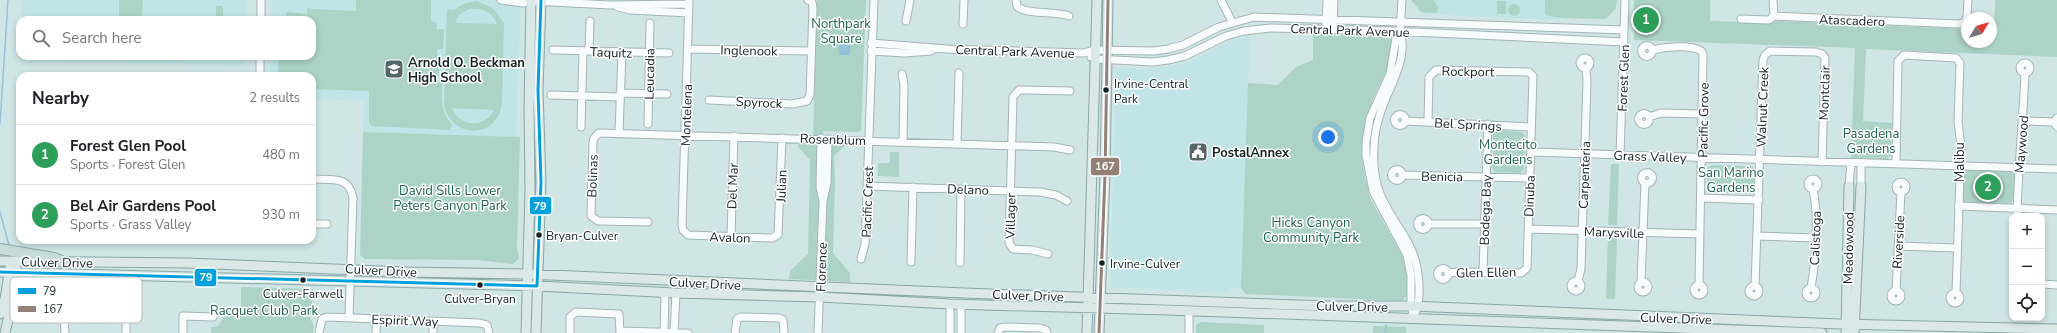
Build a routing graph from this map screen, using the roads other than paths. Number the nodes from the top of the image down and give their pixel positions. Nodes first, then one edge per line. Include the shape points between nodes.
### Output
1 (261, 0) edge
2 (501, 0) edge
3 (531, 0) edge
4 (874, 0) edge
5 (910, 0) edge
6 (964, 0) edge
7 (1016, 0) edge
8 (1096, 0) edge
9 (1108, 0) edge
10 (1221, 0) edge
11 (1327, 0) edge
12 (1334, 0) edge
13 (1402, 0) edge
14 (1625, 0) edge
15 (1773, 0) edge
16 (1968, 0) edge
17 (541, 1) edge
18 (810, 1) edge
19 (689, 2) edge
20 (610, 5) junction
21 (689, 12) junction
22 (261, 16) edge
23 (1069, 16) dead end
24 (1774, 16) junction
25 (1741, 19) dead end
26 (1330, 20) junction
27 (590, 21) dead end
28 (906, 21) dead end
29 (1232, 22) junction
30 (1401, 22) junction
31 (650, 23) dead end
32 (963, 24) dead end
33 (1329, 29) junction
34 (1597, 29) junction
35 (1624, 30) junction
36 (1400, 31) junction
37 (1597, 41) junction
38 (1624, 42) junction
39 (871, 47) junction
40 (688, 49) junction
41 (552, 50) dead end
42 (1652, 50) dead end
43 (586, 51) junction
44 (811, 51) junction
45 (1107, 51) junction
46 (1770, 51) joint
47 (622, 52) junction
48 (650, 53) junction
49 (669, 53) dead end
50 (1096, 55) junction
51 (260, 60) edge
52 (1107, 60) junction
53 (1586, 68) dead end
54 (260, 72) edge
55 (959, 73) dead end
56 (2025, 73) dead end
57 (902, 74) dead end
58 (1531, 74) joint
59 (1070, 91) dead end
60 (648, 94) junction
61 (667, 94) dead end
62 (551, 95) dead end
63 (620, 95) junction
64 (582, 96) junction
65 (709, 100) dead end
66 (1702, 114) junction
67 (1649, 117) dead end
68 (1405, 121) dead end
69 (2023, 121) junction
70 (1428, 122) junction
71 (2056, 122) edge
72 (648, 124) dead end
73 (1488, 124) junction
74 (581, 127) dead end
75 (1532, 127) junction
76 (619, 133) junction
77 (596, 134) joint
78 (686, 135) junction
79 (734, 136) junction
80 (782, 138) junction
81 (824, 139) junction
82 (869, 141) junction
83 (903, 142) junction
84 (957, 143) junction
85 (1012, 145) junction
86 (1070, 150) dead end
87 (1531, 152) junction
88 (1585, 154) junction
89 (1620, 155) junction
90 (1702, 158) junction
91 (1760, 160) junction
92 (1822, 162) junction
93 (1850, 163) junction
94 (1861, 163) junction
95 (1896, 163) junction
96 (1960, 167) junction
97 (2018, 168) junction
98 (2057, 170) edge
99 (1402, 175) dead end
100 (1486, 177) junction
101 (1530, 178) junction
102 (316, 179) edge
103 (1645, 183) dead end
104 (867, 186) junction
105 (913, 187) junction
106 (1849, 188) junction
107 (961, 189) junction
108 (1813, 189) dead end
109 (1861, 189) junction
110 (1010, 191) junction
111 (1901, 192) dead end
112 (1701, 198) junction
113 (1759, 200) junction
114 (1067, 201) dead end
115 (1958, 206) junction
116 (2017, 208) junction
117 (2057, 210) edge
118 (2017, 213) edge
119 (648, 222) dead end
120 (316, 224) edge
121 (327, 224) dead end
122 (1428, 224) dead end
123 (1484, 224) junction
124 (1528, 229) junction
125 (683, 230) joint
126 (1582, 231) junction
127 (1642, 232) junction
128 (1700, 234) junction
129 (778, 235) joint
130 (731, 236) junction
131 (1758, 236) junction
132 (1815, 238) junction
133 (1898, 246) junction
134 (1956, 248) junction
135 (0, 249) edge
136 (1048, 254) dead end
137 (861, 259) dead end
138 (0, 261) edge
139 (13, 261) junction
140 (64, 262) junction
141 (911, 262) dead end
142 (960, 263) dead end
143 (350, 268) junction
144 (1525, 271) joint
145 (8, 272) edge
146 (1483, 272) junction
147 (1448, 273) dead end
148 (527, 274) junction
149 (538, 274) junction
150 (127, 275) joint
151 (1578, 281) dead end
152 (350, 282) junction
153 (1641, 282) dead end
154 (2045, 284) edge
155 (527, 285) junction
156 (1699, 285) dead end
157 (2057, 285) edge
158 (538, 286) junction
159 (1755, 286) dead end
160 (1811, 288) dead end
161 (1896, 291) dead end
162 (665, 292) junction
163 (820, 292) junction
164 (676, 293) junction
165 (1956, 293) dead end
166 (0, 296) edge
167 (1089, 297) junction
168 (1100, 298) junction
169 (950, 304) junction
170 (962, 305) junction
171 (1414, 305) junction
172 (1088, 308) junction
173 (1099, 308) junction
174 (1, 311) edge
175 (1189, 311) junction
176 (213, 317) dead end
177 (349, 318) junction
178 (1414, 319) junction
179 (377, 320) junction
180 (433, 322) junction
181 (64, 323) edge
182 (126, 323) edge
183 (1850, 329) edge
184 (2057, 329) edge
185 (620, 332) edge
186 (1046, 332) edge
187 (5, 333) edge
188 (65, 333) edge
189 (126, 333) edge
190 (183, 333) edge
191 (319, 333) edge
192 (376, 333) edge
193 (433, 333) edge
194 (489, 333) edge
195 (526, 333) edge
196 (536, 333) edge
197 (570, 333) edge
198 (664, 333) edge
199 (674, 333) edge
200 (688, 333) edge
201 (735, 333) edge
202 (784, 333) edge
203 (818, 333) edge
204 (950, 333) edge
205 (961, 333) edge
206 (998, 333) edge
207 (1087, 333) edge
208 (1099, 333) edge
209 (1189, 333) edge
210 (1822, 333) edge

1 - 22 street
2 - 3 street via 523,3
3 - 17 street
3 - 148 main road
4 - 39 street, Pacific Crest
5 - 28 street
6 - 32 street
7 - 23 street via 1017,6 1023,11 1054,12
8 - 50 main road
9 - 45 main road
10 - 29 street
11 - 26 street
12 - 26 street
13 - 30 street
14 - 35 street, Forest Glen
15 - 24 street
16 - 24 street, Atascadero via 1967,16 1964,22 1959,24
17 - 20 street
17 - 149 main road via 538,90 541,182
18 - 44 street via 814,8
19 - 20 street
19 - 21 street, Montelena
20 - 21 street via 630,10
21 - 40 street, Montelena
24 - 25 street, Atascadero via 1769,20
26 - 29 street, Central Park Avenue via 1254,17
26 - 30 street, Central Park Avenue
26 - 33 street
27 - 43 street
29 - 45 street, Central Park Avenue via 1183,45 1154,51
30 - 34 street, Central Park Avenue
30 - 36 street
31 - 48 street, Leucadia
33 - 36 street, Central Park Avenue
33 - 52 street, Central Park Avenue via 1270,28 1244,31 1226,36 1185,56 1153,62
34 - 35 street, Central Park Avenue
34 - 37 street
35 - 38 street, Forest Glen
36 - 37 street, Central Park Avenue
36 - 171 street via 1396,38 1390,74 1370,118 1366,142 1381,195 1409,242 1415,259 1418,279
37 - 38 street, Central Park Avenue
38 - 89 street, Forest Glen
39 - 50 street, Central Park Avenue via 905,53 947,49
39 - 82 street, Pacific Crest
40 - 44 street, Inglenook
40 - 78 street, Montelena
41 - 43 street, Taquitz
42 - 66 street, Pacific Grove via 1676,47 1701,51 1704,58
43 - 47 street, Taquitz
43 - 64 street
44 - 65 street, Spyrock via 810,95 807,101 792,104
45 - 50 street, Central Park Avenue
45 - 52 main road
46 - 91 street, Walnut Creek via 1764,55 1763,60
46 - 92 street, Montclair via 1816,52 1825,58
47 - 48 street, Taquitz
47 - 63 street
48 - 49 street, Taquitz
48 - 60 street, Leucadia
50 - 52 street, Central Park Avenue
50 - 167 main road
51 - 54 street
52 - 168 main road
53 - 88 street, Carpenteria
55 - 84 street
56 - 69 street, Maywood
57 - 83 street
58 - 70 street, Rockport via 1436,70 1429,77
58 - 75 street, Dinuba
59 - 85 street, Villager via 1024,90 1016,93 1013,97
60 - 61 street
60 - 63 street
60 - 72 street, Leucadia
62 - 64 street
63 - 64 street
63 - 76 street
64 - 74 street
66 - 67 street via 1661,113
66 - 90 street, Pacific Grove
68 - 70 street, Bel Springs
69 - 71 street
69 - 97 street, Maywood
70 - 73 street, Bel Springs
73 - 75 street, Bel Springs
73 - 100 street, Bodega Bay
75 - 87 street, Dinuba
76 - 77 street, Rosenblum
76 - 78 street, Rosenblum
77 - 119 street, Bolinas via 593,142 590,212 593,218 598,221
78 - 79 street, Rosenblum
78 - 125 street, Montelena
79 - 80 street, Rosenblum
79 - 130 street, Del Mar
80 - 81 street, Rosenblum
80 - 129 street, Julian
81 - 82 street, Rosenblum
81 - 163 street, Florence via 827,183 823,201
82 - 83 street, Rosenblum
82 - 104 street, Pacific Crest
83 - 84 street, Rosenblum
84 - 85 street, Rosenblum
85 - 86 street, Rosenblum
85 - 110 street, Villager
87 - 88 street, Grass Valley
87 - 101 street, Dinuba
88 - 89 street, Grass Valley
88 - 126 street, Carpenteria
89 - 90 street, Grass Valley
90 - 91 street, Grass Valley
90 - 112 street, Pacific Grove
91 - 92 street, Grass Valley
91 - 113 street, Walnut Creek
92 - 93 street, Grass Valley
93 - 94 street, Grass Valley
93 - 106 street, Meadowood
94 - 95 street, Grass Valley
94 - 109 street, Meadowood
95 - 96 street, Grass Valley
95 - 96 street, Malibu via 1898,61 1904,56 1930,56 1956,58 1960,63
96 - 97 street, Grass Valley
96 - 115 street, Malibu
97 - 98 street, Grass Valley
97 - 116 street, Maywood
99 - 100 street, Benicia
100 - 101 street, Benicia
100 - 123 street, Bodega Bay
101 - 124 street, Dinuba
102 - 143 street via 341,180 351,189 353,198
103 - 127 street
104 - 105 street, Delano
104 - 137 street, Pacific Crest via 865,244
105 - 107 street, Delano
105 - 141 street
106 - 109 street
106 - 183 main road, Meadowood
107 - 110 street, Delano
107 - 142 street
108 - 132 street, Calistoga via 1816,203
109 - 183 main road, Meadowood
110 - 114 street, Delano via 1050,193
110 - 136 street, Villager via 1010,246 1018,250
111 - 133 street, Riverside
112 - 113 street
112 - 128 street, Pacific Grove
113 - 131 street, Walnut Creek
115 - 116 street
115 - 134 street, Malibu
116 - 117 street
116 - 118 street, Maywood
120 - 121 street
122 - 123 street
123 - 146 street, Bodega Bay
124 - 126 street, Marysville
124 - 144 street, Dinuba
125 - 130 street, Avalon via 688,235
126 - 127 street, Marysville
126 - 151 street, Carpenteria via 1581,269
127 - 128 street, Marysville
127 - 153 street
128 - 156 street, Pacific Grove
129 - 130 street, Avalon via 772,238
131 - 132 street
131 - 159 street, Walnut Creek
132 - 160 street, Calistoga
133 - 134 street
133 - 161 street, Riverside
134 - 165 street, Malibu
135 - 140 highway
138 - 139 main road, Culver Drive
139 - 140 main road, Culver Drive
139 - 145 main road
140 - 143 main road, Culver Drive
143 - 148 main road, Culver Drive via 406,272
143 - 152 street
144 - 146 street, Glen Ellen
145 - 150 main road, Culver Drive
145 - 174 main road
145 - 187 main road via 9,319
146 - 147 street, Glen Ellen
148 - 149 main road, Culver Drive
148 - 155 main road
149 - 158 main road
149 - 163 main road, Culver Drive
150 - 152 main road, Culver Drive
152 - 155 main road, Culver Drive
152 - 177 street
154 - 157 street
155 - 158 main road, Culver Drive
155 - 195 main road
158 - 162 main road, Culver Drive
158 - 196 main road
162 - 164 main road, Culver Drive
162 - 198 street
163 - 164 main road, Culver Drive
163 - 167 main road, Culver Drive
163 - 169 main road, Culver Drive
163 - 203 street, Florence
164 - 199 street
166 - 174 main road
167 - 168 main road, Culver Drive
167 - 172 main road
168 - 171 main road, Culver Drive via 1329,306
168 - 173 main road
169 - 170 main road, Culver Drive
169 - 204 street
170 - 172 main road, Culver Drive
170 - 205 street
171 - 178 street
171 - 183 main road, Culver Drive
172 - 173 main road, Culver Drive
172 - 207 main road
173 - 175 main road, Culver Drive
173 - 208 main road
175 - 178 main road, Culver Drive
175 - 209 street
176 - 190 street via 183,316
177 - 179 street, Espirit Way
177 - 191 street, Espirit Way via 322,319
178 - 210 main road, Culver Drive
179 - 180 street, Espirit Way
179 - 192 street
180 - 193 street
180 - 194 street, Espirit Way via 480,323 487,325
181 - 188 street
182 - 189 street
183 - 184 main road, Culver Drive
185 - 197 street via 619,314 576,312 570,317
185 - 198 street
186 - 206 street via 1040,328 1005,327 1000,328
198 - 199 street
199 - 200 street
201 - 202 street via 737,319 741,317 779,318 783,320

